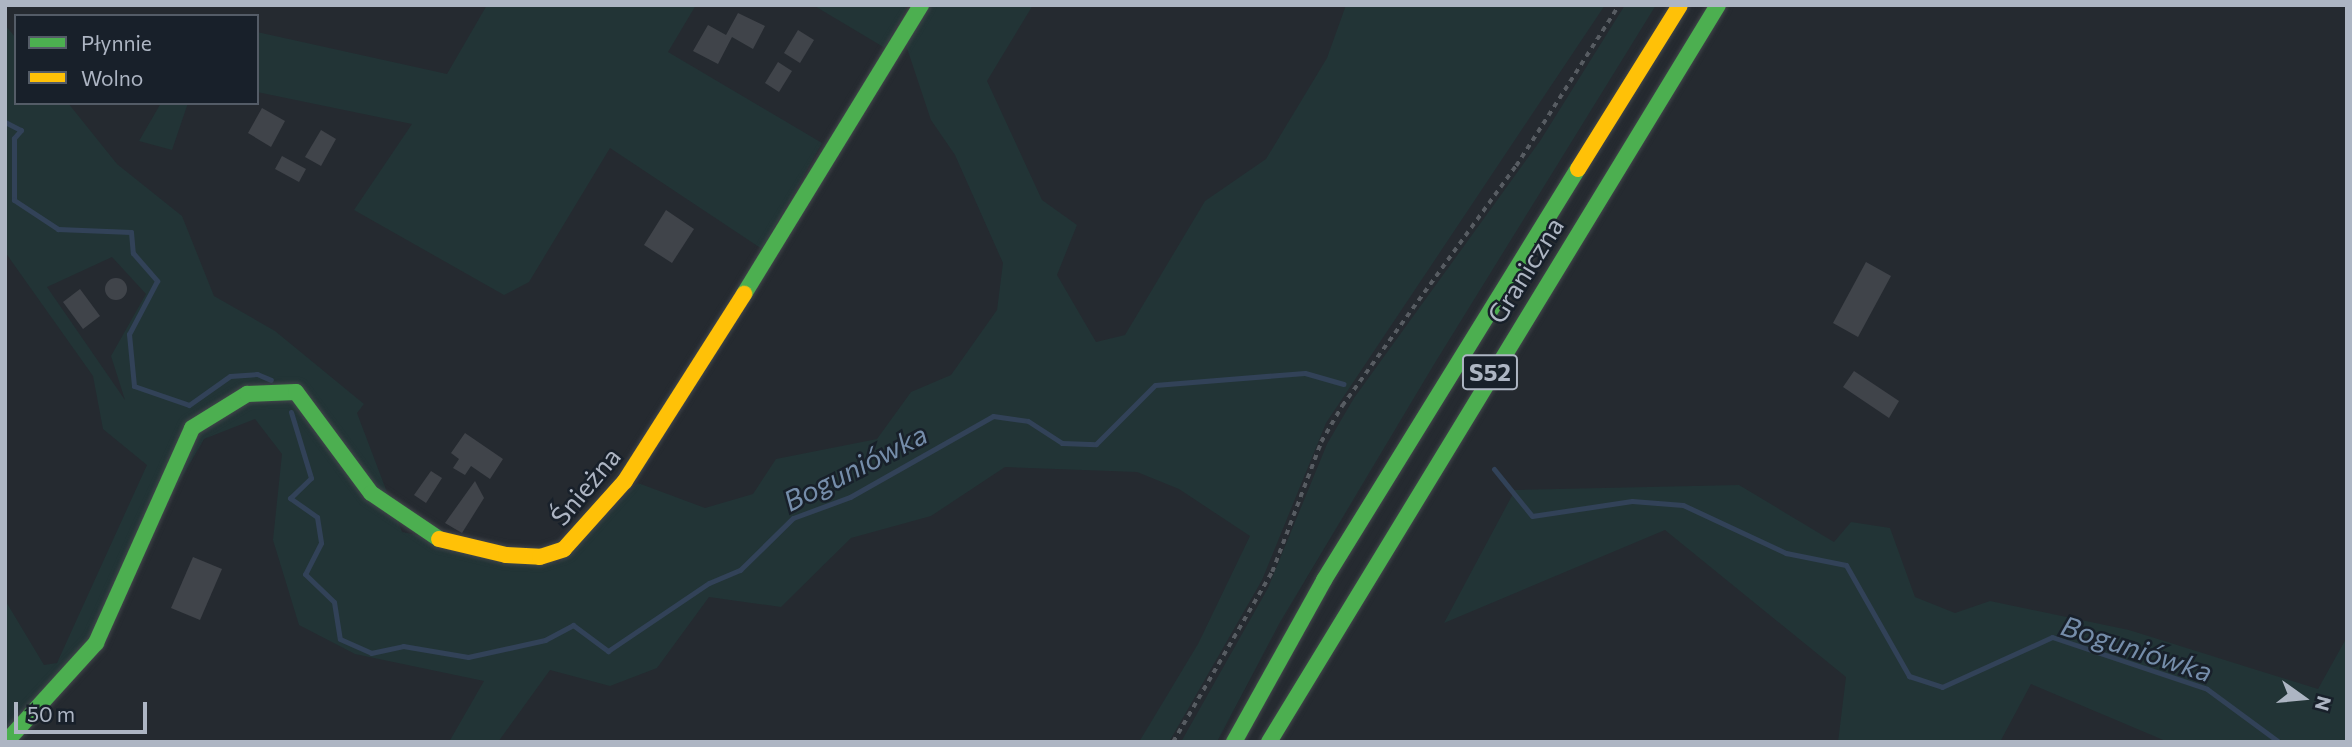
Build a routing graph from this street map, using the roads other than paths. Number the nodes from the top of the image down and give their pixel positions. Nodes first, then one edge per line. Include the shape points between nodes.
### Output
1 (921, 5) edge
2 (1680, 5) edge
3 (1718, 5) edge
4 (6, 742) edge
5 (1234, 742) edge
6 (1269, 742) edge

1 - 4 main road, Śnieżna via 668,418 625,481 564,549 540,557 506,555 468,551 433,537 371,493 296,393 247,394 192,428 96,643
2 - 5 main road, Graniczna / S52 via 1325,580
3 - 6 main road, Graniczna / S52

